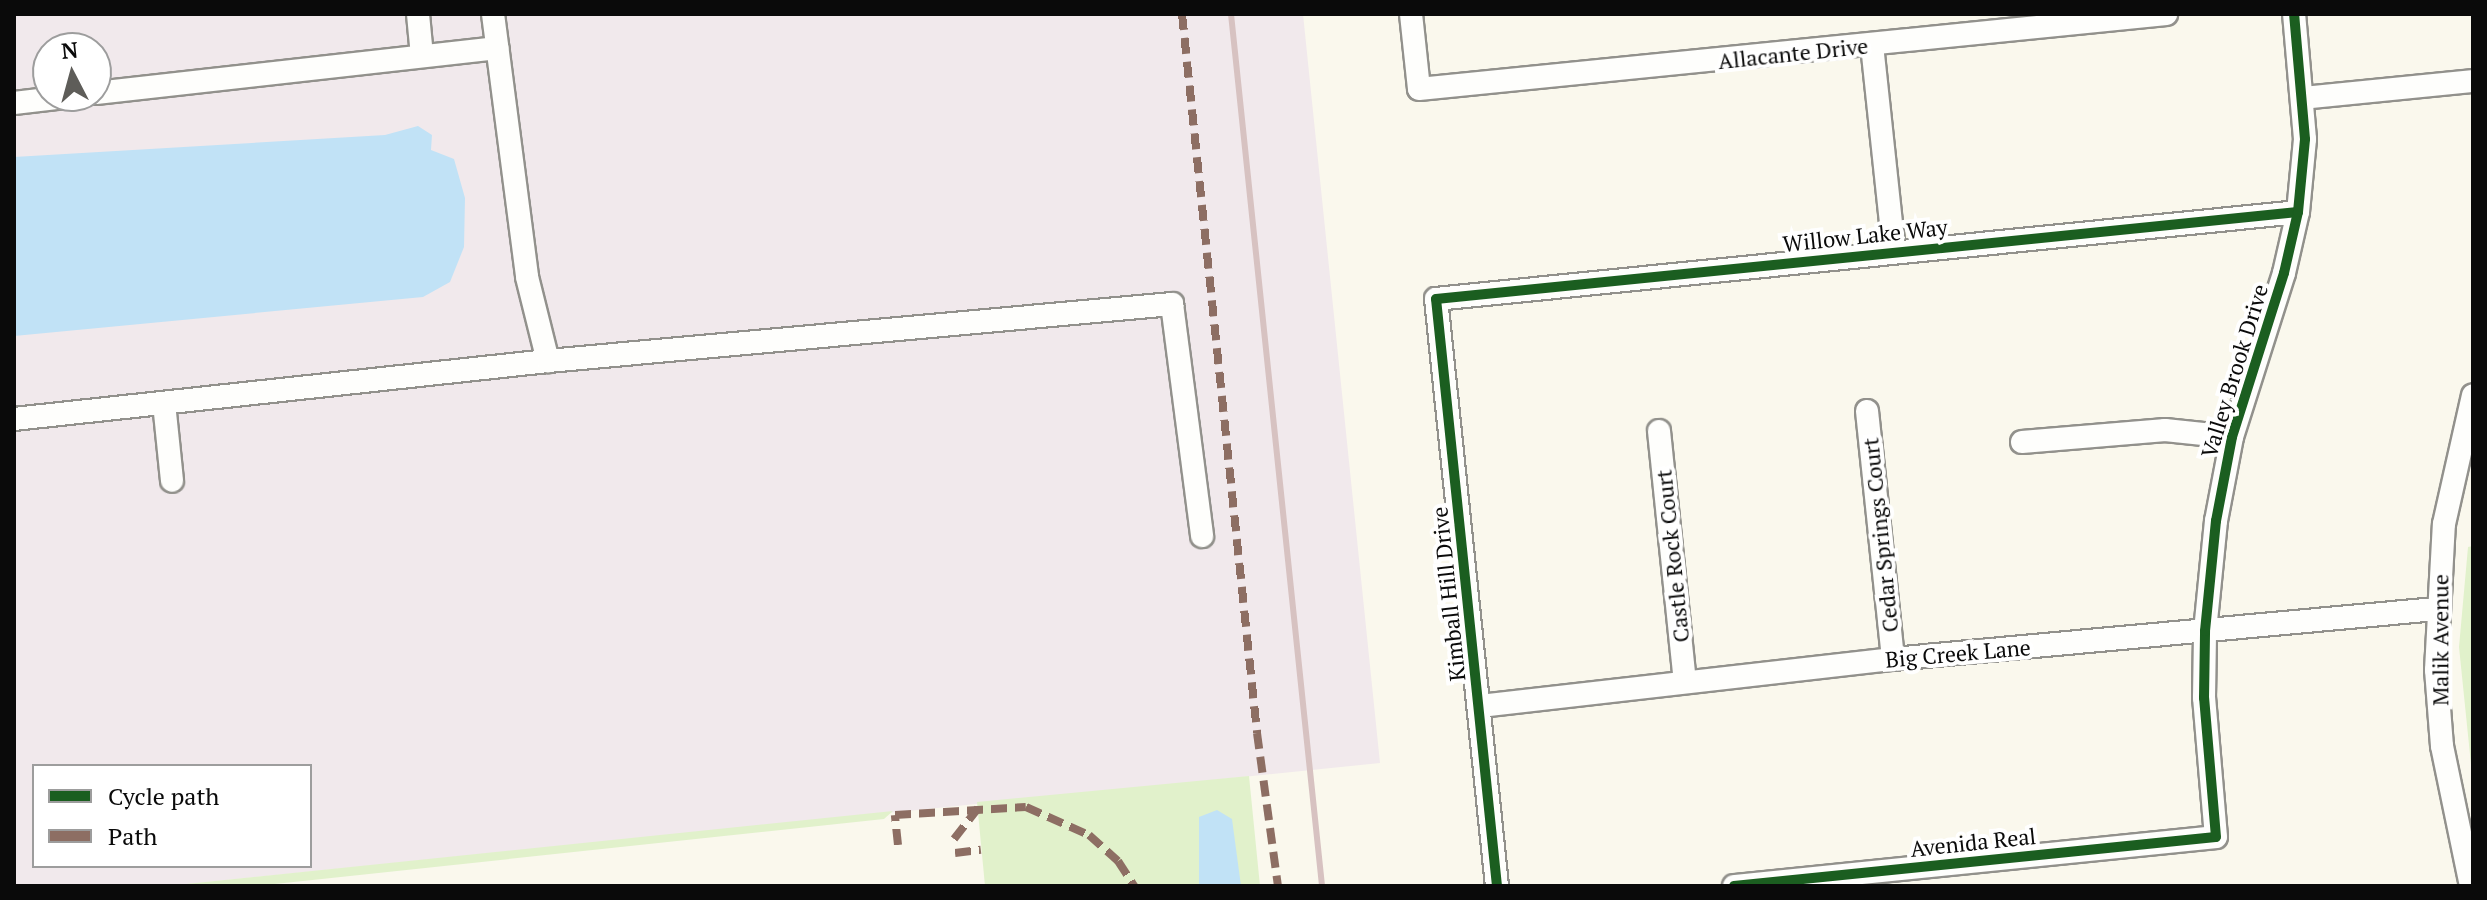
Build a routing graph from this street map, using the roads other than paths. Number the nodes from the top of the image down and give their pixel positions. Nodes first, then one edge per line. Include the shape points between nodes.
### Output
1 (418, 14) edge
2 (493, 14) edge
3 (1411, 14) edge
4 (2294, 14) edge
5 (2154, 15) edge
6 (1872, 45) junction
7 (497, 48) junction
8 (422, 56) junction
9 (2472, 81) edge
10 (112, 91) edge
11 (2302, 98) junction
12 (2298, 212) junction
13 (1894, 252) junction
14 (1436, 299) joint
15 (548, 361) junction
16 (2473, 395) edge
17 (164, 403) junction
18 (1867, 411) dead end
19 (14, 419) edge
20 (1659, 431) dead end
21 (2232, 437) junction
22 (2022, 442) dead end
23 (2467, 445) edge
24 (172, 481) dead end
25 (1202, 536) dead end
26 (2436, 609) junction
27 (2205, 631) junction
28 (1893, 659) junction
29 (1685, 681) junction
30 (1480, 706) junction
31 (2216, 837) joint
32 (1932, 876) edge
33 (1497, 886) edge
34 (1734, 886) edge
35 (2471, 886) edge

1 - 8 street
2 - 7 street
3 - 6 street, Allacante Drive via 1419,89
4 - 11 street, Valley Brook Drive
5 - 6 street, Allacante Drive
6 - 13 street
7 - 8 street
7 - 15 street via 527,277
8 - 10 street
9 - 11 street
11 - 12 street, Valley Brook Drive via 2305,139
12 - 13 street, Willow Lake Way
12 - 21 street, Valley Brook Drive
13 - 14 street, Willow Lake Way
14 - 30 street, Kimball Hill Drive
15 - 17 street
15 - 25 street via 1172,304
16 - 23 street, Malik Avenue
17 - 19 street
17 - 24 street
18 - 28 street, Cedar Springs Court
20 - 29 street, Castle Rock Court
21 - 22 street via 2165,430
21 - 27 street, Valley Brook Drive via 2216,521
23 - 26 street, Malik Avenue via 2444,524
26 - 27 street, Big Creek Lane
26 - 35 street, Malik Avenue via 2442,746
27 - 28 street, Big Creek Lane
27 - 31 street, Valley Brook Drive via 2204,698
28 - 29 street, Big Creek Lane
29 - 30 street, Big Creek Lane
30 - 33 street, Kimball Hill Drive
31 - 32 street, Avenida Real
32 - 34 street, Avenida Real

